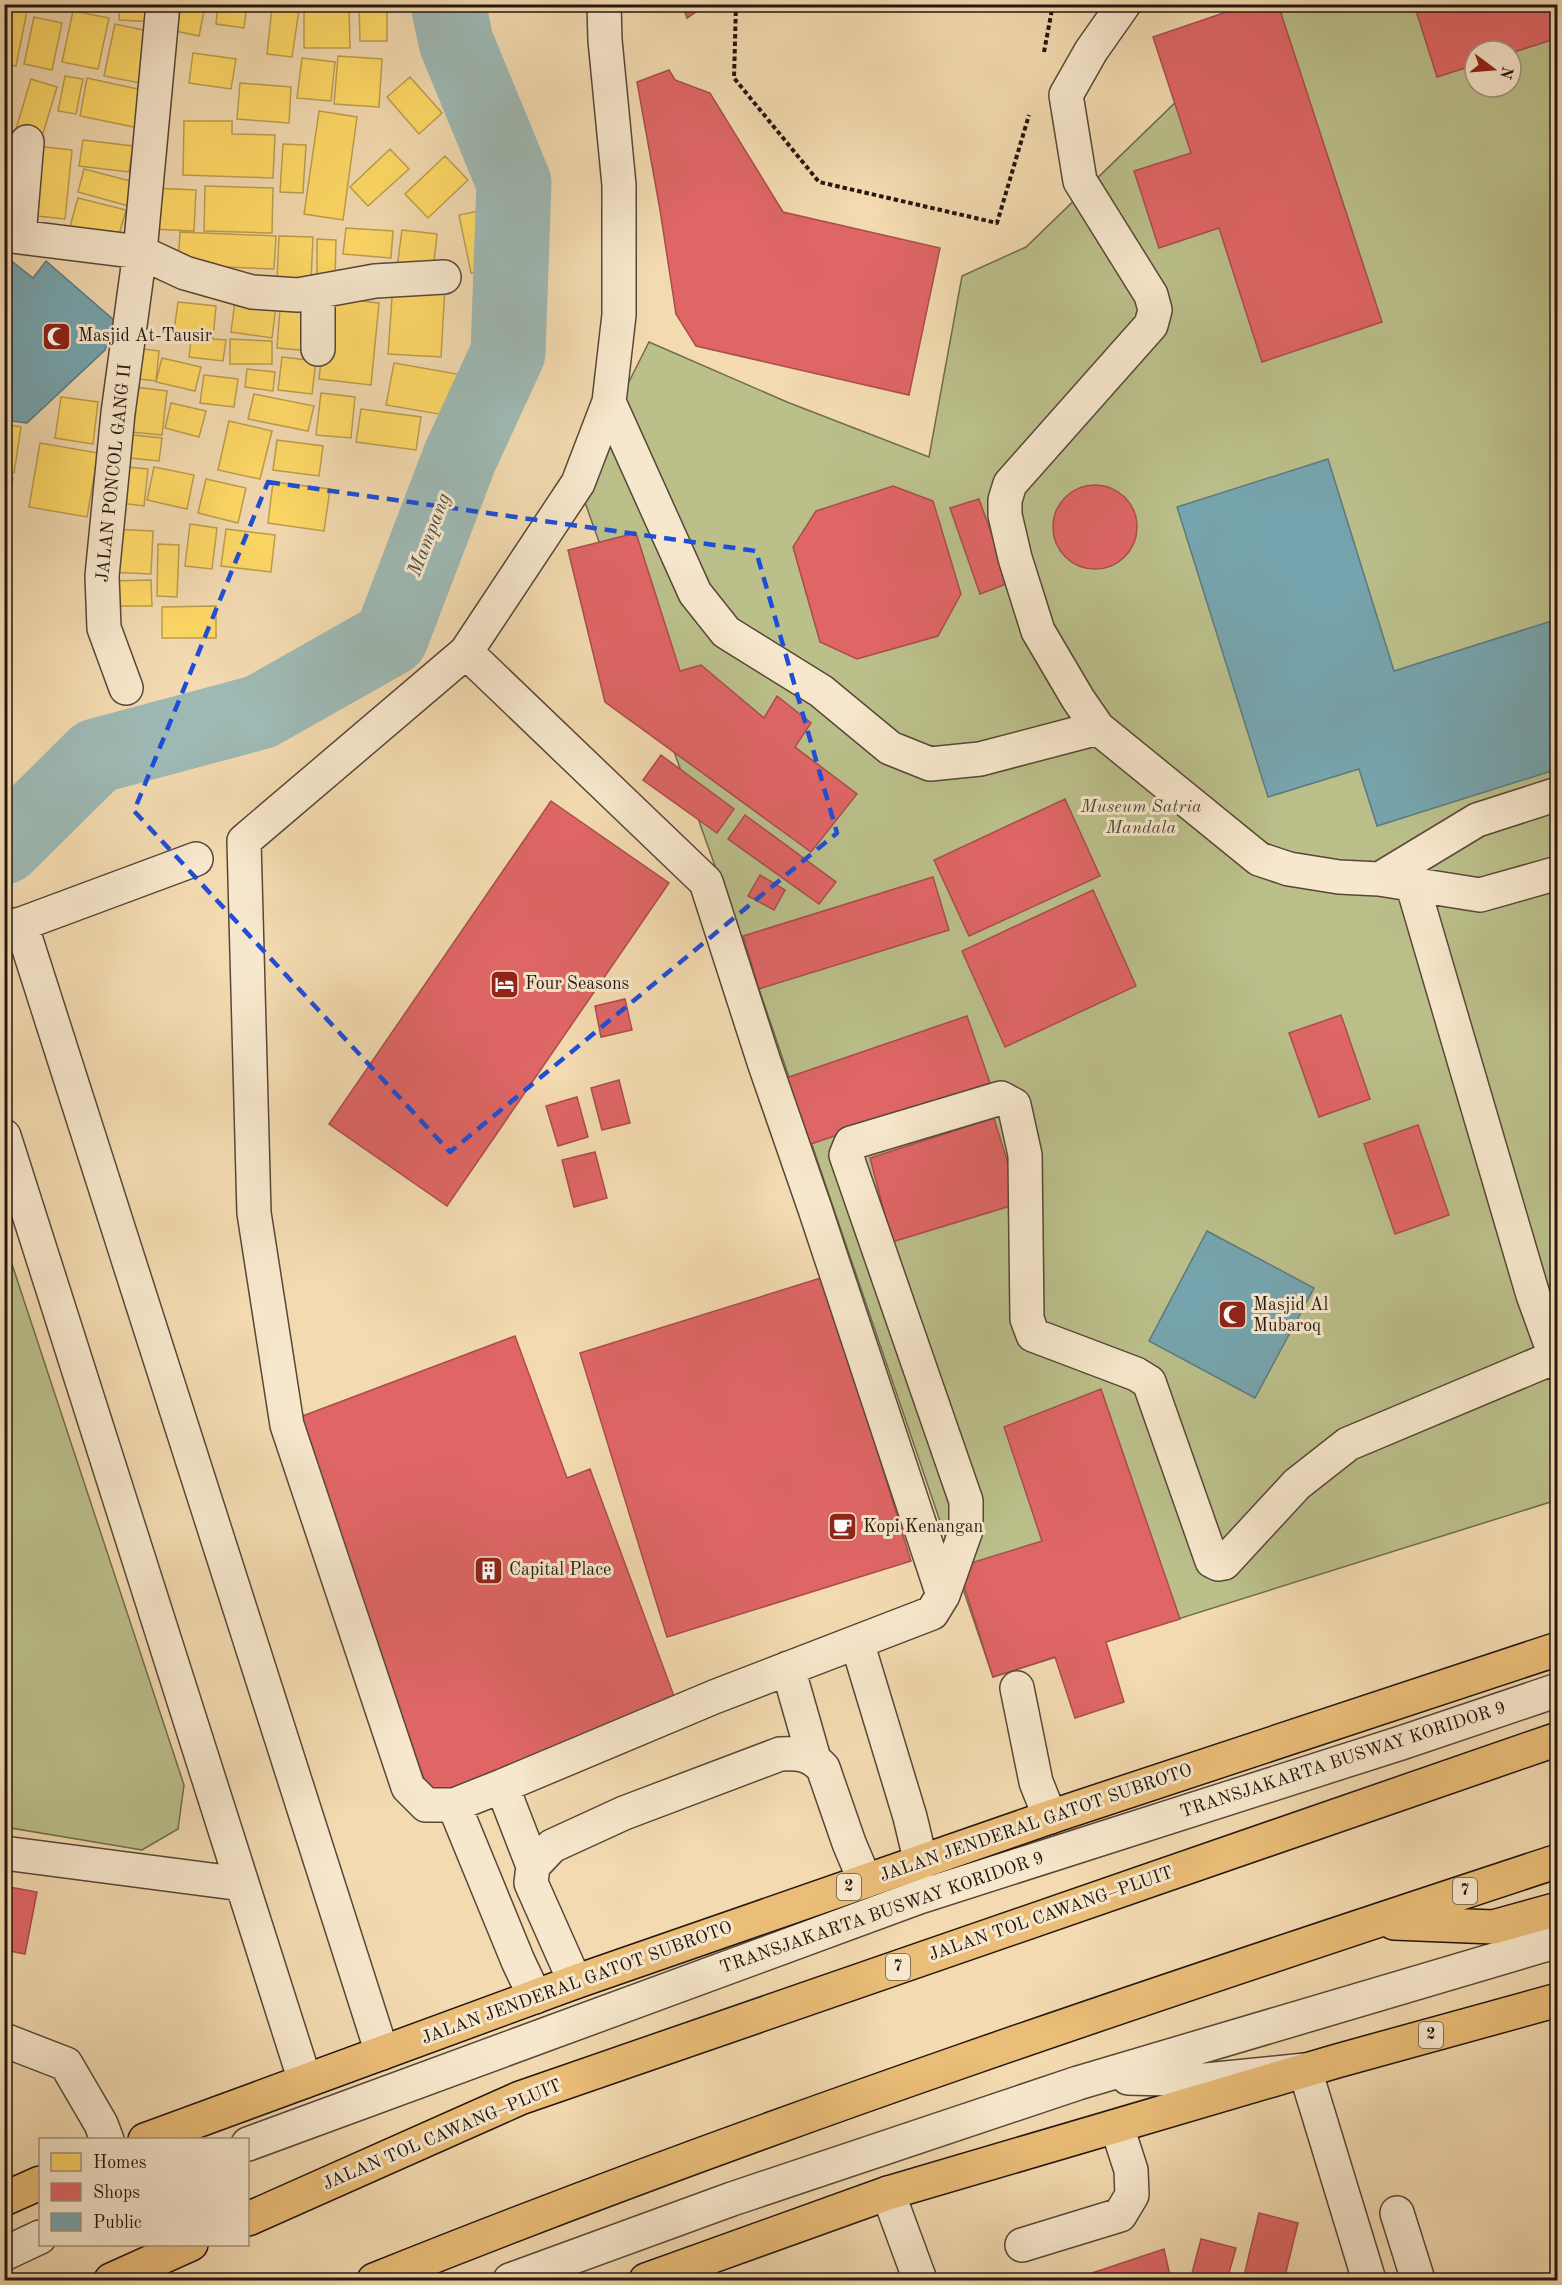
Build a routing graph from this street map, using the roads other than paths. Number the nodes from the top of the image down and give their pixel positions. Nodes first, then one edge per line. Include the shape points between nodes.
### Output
1 (163, 4) edge
2 (604, 4) edge
3 (1124, 4) edge
4 (27, 142) dead end
5 (12, 236) edge
6 (140, 252) junction
7 (444, 277) dead end
8 (318, 292) junction
9 (318, 349) dead end
10 (609, 402) junction
11 (466, 652) junction
12 (126, 688) dead end
13 (1098, 728) junction
14 (1557, 794) edge
15 (196, 859) dead end
16 (1557, 873) edge
17 (1399, 875) junction
18 (13, 925) edge
19 (4, 1136) edge
20 (1545, 1292) edge
21 (1556, 1360) edge
22 (943, 1595) junction
23 (857, 1642) junction
24 (1557, 1649) edge
25 (788, 1668) junction
26 (1017, 1688) dead end
27 (1557, 1690) edge
28 (1557, 1739) edge
29 (814, 1759) junction
30 (502, 1786) junction
31 (454, 1805) junction
32 (1050, 1817) junction
33 (4, 1853) edge
34 (1557, 1861) edge
35 (921, 1863) junction
36 (533, 1866) junction
37 (865, 1881) junction
38 (242, 1884) junction
39 (1557, 1910) edge
40 (1373, 1922) junction
41 (1557, 1941) edge
42 (575, 1982) junction
43 (535, 1996) junction
44 (1557, 2000) edge
45 (4, 2040) edge
46 (382, 2053) junction
47 (1305, 2070) junction
48 (305, 2081) junction
49 (1078, 2083) junction
50 (1117, 2127) junction
51 (107, 2138) edge
52 (148, 2138) edge
53 (249, 2144) edge
54 (39, 2183) edge
55 (888, 2193) junction
56 (4, 2199) edge
57 (1397, 2213) dead end
58 (249, 2220) edge
59 (39, 2238) edge
60 (188, 2246) edge
61 (1022, 2246) dead end
62 (4, 2254) edge
63 (111, 2280) edge
64 (374, 2280) edge
65 (510, 2280) edge
66 (648, 2280) edge
67 (920, 2280) edge
68 (1369, 2280) edge
69 (1418, 2280) edge

1 - 6 street, JALAN PONCOL GANG II
2 - 10 street via 620,185 620,315
3 - 13 street via 1066,95 1080,181 1151,295 1155,310 1150,325 1010,484 1005,500 1005,515 1038,631
4 - 5 street
5 - 6 street
6 - 8 street via 185,273 252,292 298,296
6 - 12 street, JALAN PONCOL GANG II via 118,413 102,576 104,628
7 - 8 street via 375,281
8 - 9 street
10 - 11 street via 579,483
10 - 13 street via 695,593 726,632 821,691 890,748 930,764 980,759
11 - 22 street via 706,882
11 - 31 street via 244,842 254,1213 287,1425 408,1787 426,1805
13 - 17 street via 1259,859 1289,869 1339,877
14 - 17 street via 1477,820
15 - 18 street
16 - 17 street via 1480,895
17 - 20 street
18 - 46 street
19 - 38 street
20 - 21 street
21 - 22 street via 1348,1444 1297,1484 1224,1563 1218,1564 1212,1560 1149,1382 1033,1335 1027,1319 1025,1155 1014,1105 1001,1098 851,1143 846,1155 966,1502 966,1530
22 - 23 street via 932,1613
23 - 25 street
23 - 35 street
24 - 32 highway, JALAN JENDERAL GATOT SUBROTO / 2
25 - 29 street
25 - 30 street
26 - 32 street via 1036,1782
27 - 53 street, TRANSJAKARTA BUSWAY KORIDOR 9 via 919,1897
28 - 58 highway, JALAN TOL CAWANG–PLUIT / 7 via 520,2098
29 - 36 street via 800,1753 780,1754 624,1813 552,1846
29 - 37 street via 823,1768
30 - 31 street
30 - 36 street
31 - 43 street
32 - 35 highway, JALAN JENDERAL GATOT SUBROTO / 2
33 - 38 street
34 - 40 highway, 7
35 - 37 highway, JALAN JENDERAL GATOT SUBROTO / 2
36 - 42 street via 531,1883
37 - 42 highway, JALAN JENDERAL GATOT SUBROTO / 2
38 - 48 street
39 - 40 highway via 1493,1927
40 - 64 highway, 7 via 981,2055 546,2211
41 - 49 street
42 - 43 highway, JALAN JENDERAL GATOT SUBROTO / 2
43 - 46 highway, JALAN JENDERAL GATOT SUBROTO / 2
44 - 47 highway, 2
45 - 51 street via 66,2064
46 - 48 highway, JALAN JENDERAL GATOT SUBROTO / 2
47 - 49 street via 1206,2080 1122,2078
47 - 50 highway, 2
47 - 68 street
48 - 52 highway, JALAN JENDERAL GATOT SUBROTO / 2
49 - 65 street via 732,2199
50 - 55 highway, 2
50 - 61 street via 1131,2170 1132,2195 1120,2215
54 - 56 highway
55 - 66 highway, 2
55 - 67 street
57 - 69 street
59 - 62 street
60 - 63 highway

